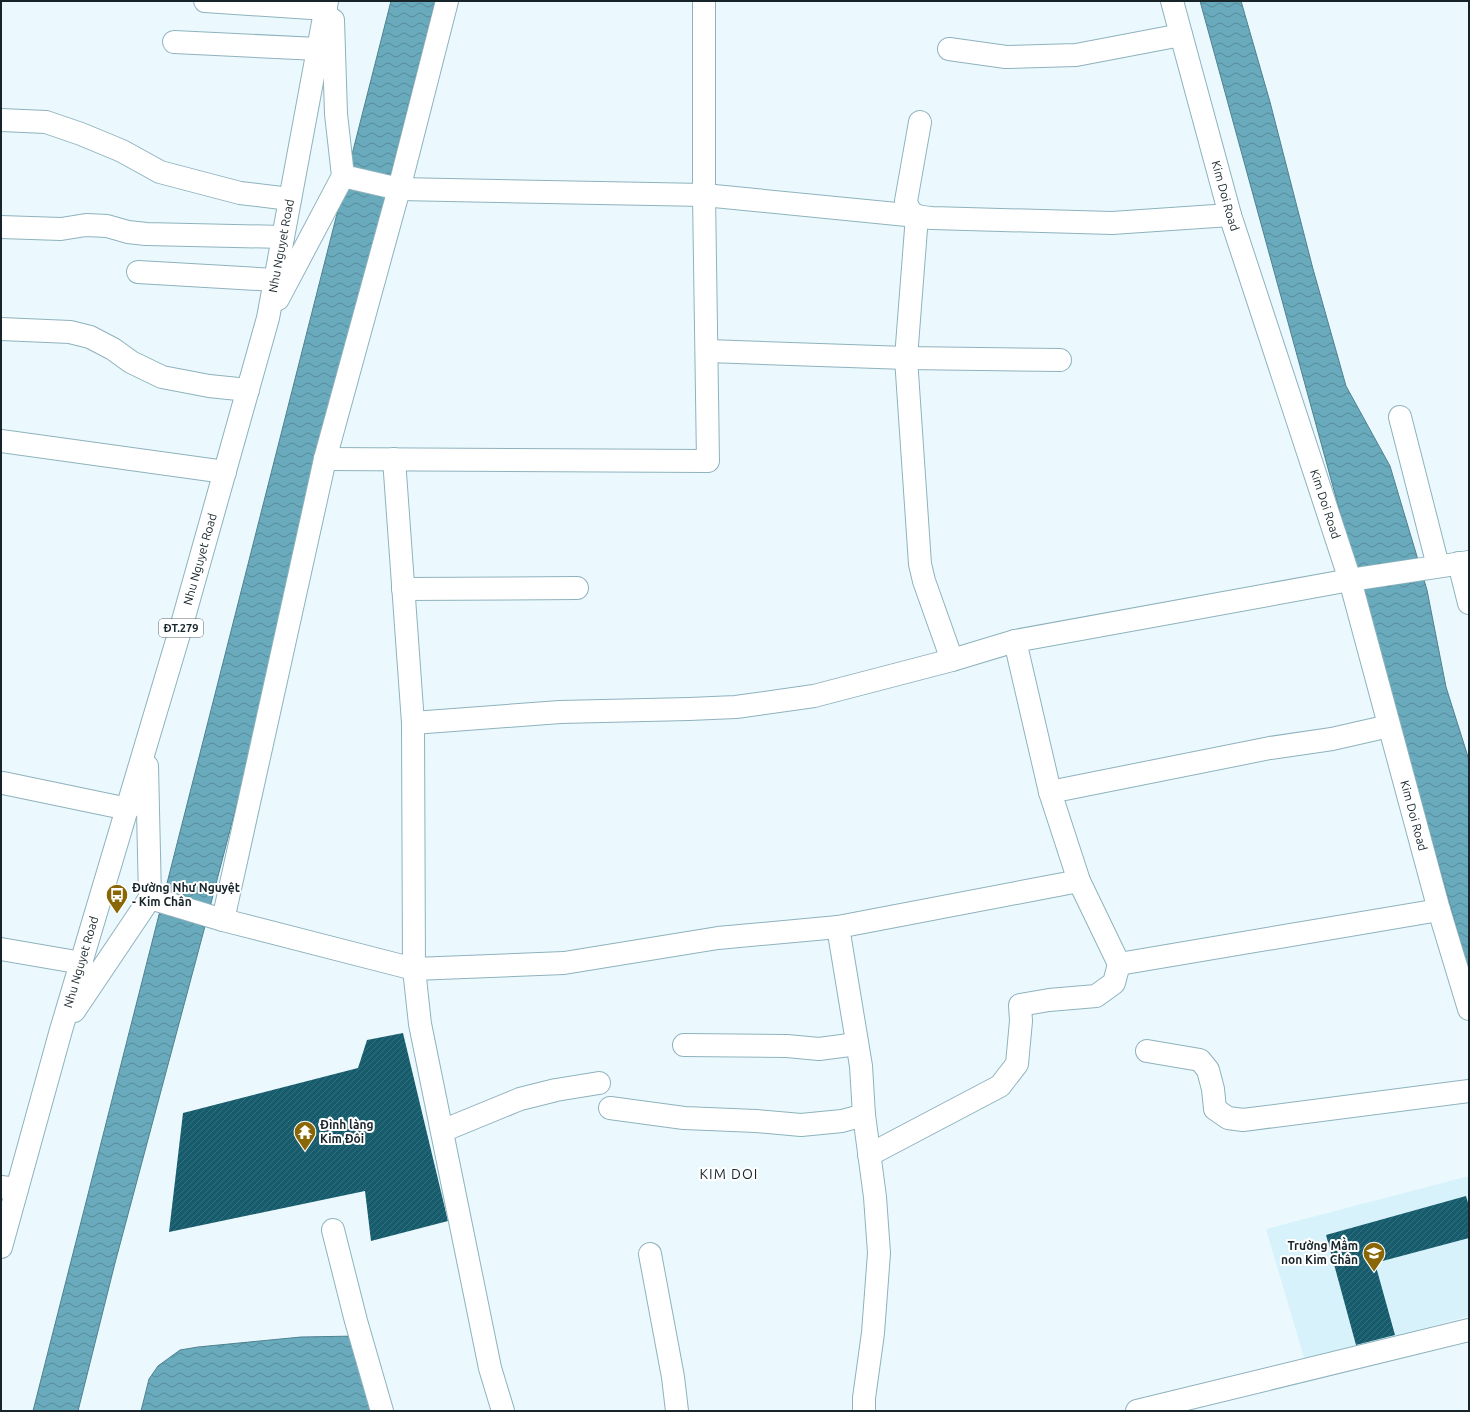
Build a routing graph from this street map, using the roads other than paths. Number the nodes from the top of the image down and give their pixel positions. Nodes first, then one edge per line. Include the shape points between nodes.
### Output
1 (205, 1) edge
2 (447, 1) edge
3 (704, 1) edge
4 (1172, 1) edge
5 (328, 4) edge
6 (1181, 35) junction
7 (174, 42) dead end
8 (949, 48) dead end
9 (318, 49) junction
10 (1, 120) edge
11 (920, 122) dead end
12 (343, 176) junction
13 (399, 189) junction
14 (704, 195) junction
15 (290, 199) junction
16 (1230, 215) junction
17 (917, 216) junction
18 (1, 227) edge
19 (283, 237) junction
20 (138, 272) dead end
21 (275, 280) junction
22 (268, 318) junction
23 (1, 330) edge
24 (708, 351) junction
25 (906, 358) junction
26 (1060, 360) dead end
27 (248, 390) junction
28 (1400, 418) dead end
29 (1, 441) edge
30 (325, 459) junction
31 (394, 459) junction
32 (225, 472) junction
33 (1455, 564) edge
34 (1360, 578) junction
35 (577, 588) dead end
36 (402, 589) junction
37 (1469, 603) edge
38 (1015, 641) junction
39 (952, 660) junction
40 (412, 723) junction
41 (1389, 726) junction
42 (146, 749) junction
43 (3, 783) dead end
44 (1050, 792) junction
45 (128, 809) junction
46 (1079, 881) junction
47 (150, 898) junction
48 (1439, 910) junction
49 (223, 920) junction
50 (838, 927) junction
51 (1, 949) edge
52 (82, 963) junction
53 (1120, 964) junction
54 (414, 969) junction
55 (1469, 1010) edge
56 (62, 1030) junction
57 (858, 1044) junction
58 (684, 1045) dead end
59 (1148, 1051) dead end
60 (599, 1083) dead end
61 (1469, 1091) edge
62 (610, 1108) dead end
63 (864, 1116) junction
64 (442, 1131) junction
65 (869, 1155) junction
66 (9, 1188) edge
67 (333, 1230) dead end
68 (1, 1247) edge
69 (650, 1254) dead end
70 (1469, 1330) edge
71 (382, 1411) edge
72 (503, 1411) edge
73 (677, 1411) edge
74 (864, 1411) edge
75 (1137, 1411) edge

1 - 5 street
2 - 13 street
3 - 14 street
4 - 6 street, Kim Doi Road
5 - 9 street, Nhu Nguyet Road / ĐT.279
5 - 12 street
6 - 8 street via 1076,55 1006,57
6 - 16 street, Kim Doi Road
7 - 9 street
9 - 15 street, Nhu Nguyet Road / ĐT.279
10 - 15 street via 46,122 122,151 160,172 240,193
11 - 17 street via 906,201 909,209
12 - 13 street
12 - 22 street
13 - 14 street
13 - 30 street
14 - 17 street
14 - 24 street
15 - 19 street, Nhu Nguyet Road / ĐT.279
16 - 17 street via 1112,223
16 - 34 street, Kim Doi Road
17 - 25 street
18 - 19 street via 61,229 86,225 107,226 146,234
19 - 21 street, Nhu Nguyet Road / ĐT.279
20 - 21 street
21 - 22 street, Nhu Nguyet Road / ĐT.279
22 - 27 street, Nhu Nguyet Road / ĐT.279
23 - 27 street via 70,332 90,336 131,362 162,377
24 - 25 street
24 - 31 street via 708,461
25 - 26 street
25 - 39 street via 920,564
27 - 32 street, Nhu Nguyet Road / ĐT.279
28 - 33 street
29 - 32 street
30 - 31 street
30 - 49 street
31 - 36 street
32 - 42 street, Nhu Nguyet Road / ĐT.279
33 - 34 street
33 - 37 street
34 - 38 street
34 - 41 street, Kim Doi Road
35 - 36 street
36 - 40 street
38 - 39 street
38 - 44 street
39 - 40 street via 814,696 736,707 560,712
40 - 54 street
41 - 44 street
41 - 48 street, Kim Doi Road
42 - 45 street, Nhu Nguyet Road / ĐT.279
42 - 47 street
43 - 45 street
44 - 46 street
45 - 52 street, Nhu Nguyet Road / ĐT.279
46 - 50 street
46 - 53 street
47 - 49 street
47 - 56 street
48 - 53 street
48 - 55 street, Kim Doi Road
49 - 54 street
50 - 54 street via 718,938 564,963
50 - 57 street
51 - 52 street
52 - 56 street, Nhu Nguyet Road / ĐT.279
53 - 65 street via 1114,984 1096,996 1020,1005 1017,1064 1000,1086
54 - 64 street via 420,1024
56 - 66 street, Nhu Nguyet Road / ĐT.279
57 - 58 street via 819,1049 787,1046
57 - 63 street
59 - 61 street via 1200,1060 1208,1070 1215,1108 1228,1118 1243,1120
60 - 64 street via 520,1099
62 - 63 street via 684,1118 801,1125
63 - 65 street
64 - 72 street via 490,1368
65 - 74 street via 879,1253
66 - 68 street, Nhu Nguyet Road / ĐT.279
67 - 71 street
69 - 73 street
70 - 75 street

